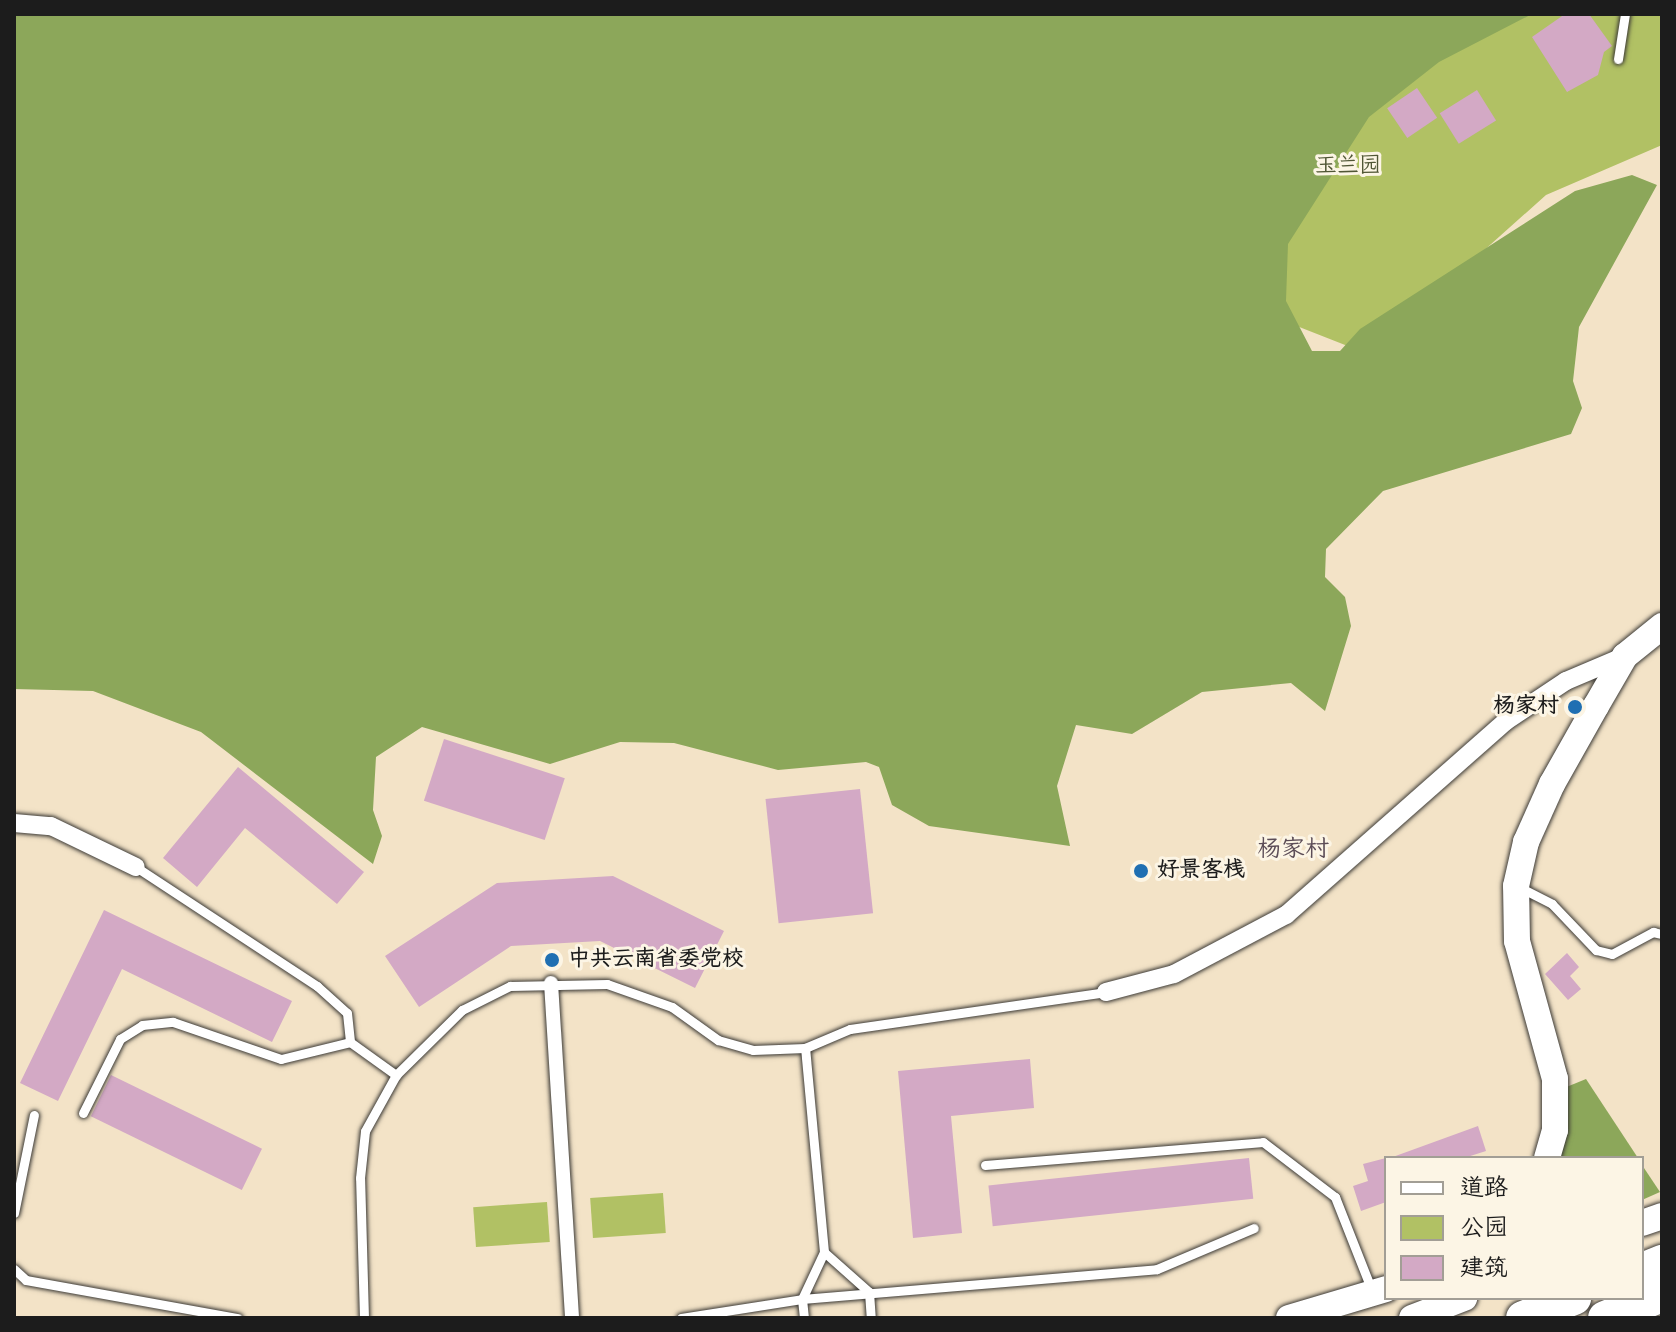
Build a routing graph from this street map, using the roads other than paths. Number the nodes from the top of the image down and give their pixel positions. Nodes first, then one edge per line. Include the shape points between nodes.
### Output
1 (1625, 14) edge
2 (1618, 59) dead end
3 (1662, 626) edge
4 (1625, 656) junction
5 (14, 823) edge
6 (136, 867) joint
7 (1516, 886) junction
8 (1662, 934) edge
9 (551, 983) junction
10 (1106, 992) joint
11 (350, 1042) junction
12 (805, 1048) junction
13 (396, 1075) junction
14 (83, 1113) dead end
15 (34, 1115) dead end
16 (1548, 1156) edge
17 (985, 1165) dead end
18 (14, 1213) edge
19 (1254, 1228) dead end
20 (824, 1252) junction
21 (14, 1269) edge
22 (869, 1292) junction
23 (1380, 1292) edge
24 (1662, 1295) edge
25 (802, 1299) junction
26 (1459, 1300) edge
27 (1569, 1300) edge
28 (238, 1318) edge
29 (364, 1318) edge
30 (572, 1318) edge
31 (681, 1318) edge
32 (804, 1318) edge
33 (871, 1318) edge
34 (1289, 1318) edge
35 (1412, 1318) edge
36 (1523, 1318) edge
37 (1605, 1318) edge

1 - 2 lane
3 - 4 main road
4 - 7 main road via 1552,784 1526,842
4 - 10 street via 1566,681 1506,721 1286,915 1174,974
5 - 6 street via 51,826
6 - 11 lane via 317,986 347,1013
7 - 8 lane via 1552,904 1596,950 1612,954 1653,932
7 - 16 main road via 1517,941 1555,1079 1555,1130
9 - 12 lane via 607,984 672,1007 718,1040 753,1050
9 - 13 lane via 510,986 462,1010
9 - 30 street
10 - 12 lane via 850,1029
11 - 13 lane
11 - 14 lane via 281,1059 173,1022 142,1025 120,1039
12 - 20 lane
13 - 29 lane via 365,1131 360,1178
15 - 18 lane
17 - 23 lane via 1263,1142 1335,1197
19 - 22 lane via 1157,1269
20 - 22 lane
20 - 25 lane
21 - 28 lane via 26,1280
22 - 25 lane
22 - 33 lane
23 - 34 main road
24 - 37 highway
25 - 31 lane
25 - 32 lane
26 - 35 main road
27 - 36 highway

